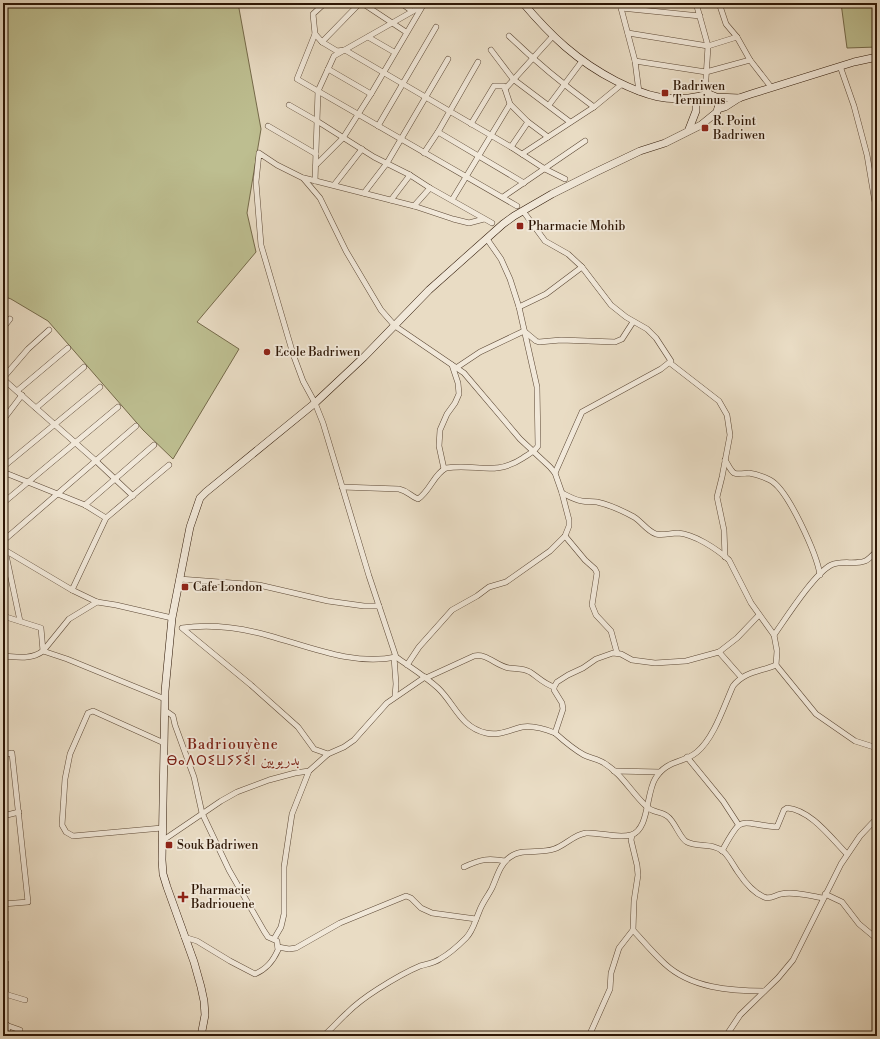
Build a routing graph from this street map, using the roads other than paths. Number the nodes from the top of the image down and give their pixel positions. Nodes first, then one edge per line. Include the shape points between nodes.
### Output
1 (324, 3) edge
2 (361, 3) edge
3 (401, 3) edge
4 (523, 3) edge
5 (696, 3) edge
6 (719, 3) edge
7 (621, 5) edge
8 (412, 12) junction
9 (700, 16) junction
10 (393, 23) junction
11 (436, 27) dead end
12 (406, 32) junction
13 (628, 33) junction
14 (315, 34) junction
15 (509, 36) dead end
16 (553, 36) junction
17 (368, 37) junction
18 (737, 37) junction
19 (322, 42) junction
20 (708, 46) junction
21 (345, 50) junction
22 (491, 50) dead end
23 (394, 52) junction
24 (877, 57) edge
25 (532, 58) junction
26 (448, 59) dead end
27 (750, 60) junction
28 (582, 61) junction
29 (634, 61) junction
30 (478, 62) dead end
31 (840, 66) junction
32 (328, 69) junction
33 (706, 72) junction
34 (382, 73) junction
35 (513, 80) junction
36 (402, 84) junction
37 (622, 84) junction
38 (564, 85) junction
39 (771, 87) junction
40 (505, 89) junction
41 (318, 91) junction
42 (639, 92) junction
43 (371, 94) junction
44 (703, 95) junction
45 (714, 97) junction
46 (425, 98) junction
47 (739, 98) junction
48 (681, 99) junction
49 (510, 104) junction
50 (289, 105) dead end
51 (549, 105) junction
52 (594, 107) junction
53 (696, 108) junction
54 (718, 109) junction
55 (449, 111) junction
56 (358, 114) junction
57 (710, 118) junction
58 (317, 120) junction
59 (528, 122) junction
60 (570, 122) junction
61 (471, 124) junction
62 (268, 126) dead end
63 (378, 126) junction
64 (689, 129) junction
65 (438, 132) junction
66 (491, 135) junction
67 (548, 136) junction
68 (343, 138) junction
69 (401, 139) junction
70 (585, 141) dead end
71 (511, 147) junction
72 (362, 149) junction
73 (424, 153) junction
74 (316, 154) junction
75 (522, 154) junction
76 (479, 156) junction
77 (386, 163) junction
78 (316, 165) junction
79 (545, 169) junction
80 (410, 175) junction
81 (466, 177) junction
82 (303, 178) junction
83 (565, 179) dead end
84 (315, 181) junction
85 (524, 183) junction
86 (334, 185) junction
87 (430, 188) junction
88 (364, 192) junction
89 (503, 198) junction
90 (391, 200) junction
91 (452, 200) junction
92 (414, 206) junction
93 (520, 208) junction
94 (877, 214) edge
95 (484, 219) junction
96 (492, 223) dead end
97 (487, 239) junction
98 (582, 267) junction
99 (519, 307) junction
100 (10, 319) dead end
101 (633, 322) junction
102 (395, 326) junction
103 (3, 328) edge
104 (49, 330) dead end
105 (524, 331) junction
106 (68, 348) dead end
107 (670, 363) junction
108 (454, 366) junction
109 (84, 367) dead end
110 (3, 377) edge
111 (100, 387) dead end
112 (17, 391) junction
113 (22, 395) junction
114 (315, 403) junction
115 (118, 407) dead end
116 (36, 408) junction
117 (3, 420) edge
118 (55, 424) junction
119 (136, 426) dead end
120 (76, 443) junction
121 (154, 445) dead end
122 (532, 452) junction
123 (725, 460) junction
124 (96, 461) junction
125 (169, 465) dead end
126 (3, 467) edge
127 (444, 469) junction
128 (3, 472) edge
129 (555, 473) junction
130 (115, 480) junction
131 (29, 482) junction
132 (342, 487) junction
133 (562, 493) junction
134 (57, 494) junction
135 (133, 496) junction
136 (3, 503) edge
137 (85, 505) junction
138 (106, 518) junction
139 (566, 536) junction
140 (3, 541) edge
141 (4, 550) edge
142 (877, 550) edge
143 (725, 557) junction
144 (820, 574) junction
145 (179, 579) junction
146 (72, 590) junction
147 (97, 602) junction
148 (379, 606) junction
149 (759, 615) junction
150 (3, 616) edge
151 (172, 618) junction
152 (20, 621) junction
153 (171, 627) junction
154 (182, 628) junction
155 (774, 635) junction
156 (43, 651) junction
157 (719, 652) junction
158 (617, 653) junction
159 (3, 656) edge
160 (395, 657) junction
161 (406, 665) junction
162 (776, 665) junction
163 (741, 677) junction
164 (426, 678) junction
165 (554, 687) junction
166 (395, 696) junction
167 (165, 699) junction
168 (166, 711) junction
169 (555, 733) junction
170 (164, 743) junction
171 (877, 748) edge
172 (328, 754) junction
173 (3, 755) edge
174 (687, 757) junction
175 (309, 771) junction
176 (614, 771) junction
177 (660, 772) junction
178 (647, 808) junction
179 (19, 812) junction
180 (202, 813) junction
181 (3, 816) edge
182 (877, 818) edge
183 (738, 824) junction
184 (162, 828) junction
185 (632, 834) junction
186 (162, 841) junction
187 (722, 851) junction
188 (847, 854) junction
189 (505, 861) junction
190 (464, 867) dead end
191 (824, 896) junction
192 (3, 904) edge
193 (476, 918) junction
194 (633, 930) junction
195 (184, 937) junction
196 (274, 939) junction
197 (877, 940) edge
198 (278, 947) junction
199 (3, 962) edge
200 (764, 991) junction
201 (5, 994) edge
202 (25, 1000) dead end
203 (5, 1024) edge
204 (20, 1030) dead end
205 (8, 1036) edge
206 (201, 1036) edge
207 (323, 1036) edge
208 (589, 1036) edge
209 (726, 1036) edge

1 - 14 street via 313,14
2 - 10 street
2 - 19 street
3 - 8 street
4 - 16 street
5 - 9 street
6 - 18 street via 726,24
7 - 9 street
7 - 13 street
8 - 10 street
8 - 12 street via 422,6
9 - 20 street
10 - 12 street
10 - 17 street
11 - 36 street
12 - 23 street
13 - 20 street
13 - 29 street
14 - 19 street
14 - 41 street via 297,79
15 - 25 street
16 - 25 street
16 - 28 street
17 - 21 street
17 - 23 street
18 - 20 street
18 - 27 street
19 - 21 street via 337,51
20 - 33 street
21 - 32 street via 334,56
21 - 34 street
22 - 35 street
23 - 34 street
24 - 31 street
25 - 35 street
25 - 38 street
26 - 46 street
27 - 33 street
27 - 39 street
28 - 37 street
28 - 38 street
29 - 33 street
29 - 42 street
30 - 55 street
31 - 39 street
31 - 94 street via 867,155
32 - 41 street
32 - 43 street
33 - 44 street
34 - 36 street
34 - 43 street
35 - 40 street
35 - 51 street
36 - 46 street
36 - 63 street
37 - 42 street
37 - 52 street
38 - 51 street
38 - 52 street
39 - 47 street
40 - 49 street
40 - 61 street via 504,86 494,86
41 - 56 street
41 - 58 street
42 - 48 street via 661,98
43 - 56 street
44 - 45 street
44 - 48 street
44 - 53 street via 697,100
45 - 47 street
45 - 54 street via 718,101
46 - 55 street
46 - 69 street
47 - 54 street
48 - 53 street
49 - 59 street
49 - 66 street
50 - 58 street
51 - 60 street
52 - 60 street
53 - 57 street via 702,116
53 - 64 street
54 - 57 street
55 - 61 street
55 - 65 street
56 - 63 street
56 - 68 street
57 - 64 street via 701,125
58 - 68 street
58 - 74 street
59 - 67 street
59 - 71 street
60 - 67 street
61 - 66 street
62 - 74 street
63 - 69 street
64 - 93 street via 665,143 640,151
65 - 73 street
65 - 76 street
66 - 71 street
66 - 76 street
67 - 75 street
68 - 72 street
68 - 78 street
69 - 73 street
69 - 77 street
70 - 79 street
71 - 75 street
72 - 77 street
72 - 86 street
73 - 81 street
74 - 78 street
75 - 79 street
76 - 81 street
76 - 85 street
77 - 80 street
77 - 88 street
78 - 84 street
79 - 83 street
79 - 85 street
80 - 87 street
80 - 90 street
81 - 89 street
81 - 91 street
82 - 84 street
82 - 102 street via 320,198 346,252 381,310
82 - 114 street via 259,153 256,182 261,245 293,354 302,380
84 - 86 street
85 - 89 street
86 - 88 street
87 - 91 street
87 - 92 street
88 - 90 street
89 - 93 street
90 - 92 street
91 - 95 street
92 - 95 street via 469,223
93 - 97 street
93 - 98 street via 545,241 568,254
95 - 96 street
97 - 99 street via 510,279
97 - 102 street via 429,290
98 - 99 street via 546,294
98 - 101 street via 611,305
99 - 105 street
100 - 103 street
101 - 105 street via 622,339 615,342 539,342
101 - 107 street via 647,329 656,338 671,360
102 - 108 street
102 - 114 street
104 - 110 street via 28,348
105 - 108 street
105 - 122 street via 537,387 539,442
106 - 112 street
107 - 123 street via 714,396 724,408 730,435
107 - 129 street via 582,412
108 - 122 street via 473,383
108 - 127 street via 459,394 440,430 439,446
109 - 116 street
110 - 112 street
111 - 118 street
112 - 113 street
113 - 116 street
113 - 117 street
114 - 132 street
114 - 145 street via 200,498 190,527
115 - 120 street
116 - 118 street
118 - 120 street
118 - 126 street
119 - 124 street
120 - 124 street
120 - 131 street
121 - 130 street
122 - 127 street via 515,463 498,469
122 - 129 street
123 - 143 street via 717,497 724,530
123 - 144 street via 735,473 751,473 769,480 784,493 817,559
124 - 130 street
124 - 134 street
125 - 135 street
127 - 132 street via 418,498 399,489
128 - 131 street
129 - 133 street
130 - 135 street
130 - 137 street
131 - 134 street
131 - 136 street
132 - 148 street
133 - 139 street via 569,520
133 - 143 street via 582,501 597,502 627,514 651,532 690,536
134 - 137 street
134 - 140 street
135 - 138 street
137 - 138 street
138 - 146 street
139 - 158 street via 597,573 592,605 596,615 611,631
139 - 161 street via 550,551 506,582 489,587 452,610
141 - 146 street
141 - 152 street
142 - 144 street via 865,561 837,564
143 - 149 street
144 - 155 street
145 - 148 street via 259,585 328,601
145 - 151 street
146 - 147 street
147 - 151 street via 116,604
147 - 156 street via 70,619
148 - 160 street
149 - 155 street
149 - 157 street
150 - 152 street
151 - 153 street
152 - 156 street via 41,628
153 - 154 street
153 - 167 street
154 - 160 street via 208,626 242,630 354,658 372,660
154 - 172 street via 252,685 298,727 314,749
155 - 162 street
156 - 159 street via 22,658
156 - 167 street
157 - 158 street via 686,661 655,663 632,660
157 - 163 street
158 - 165 street via 596,659 557,682
160 - 161 street
160 - 166 street
161 - 164 street
162 - 163 street
162 - 171 street via 816,714 855,740
163 - 174 street via 733,686 719,720 706,742 698,751
164 - 165 street via 479,656 504,667 523,669
164 - 166 street
164 - 169 street via 446,696 461,717 479,731 495,734 526,727
165 - 169 street via 563,709
166 - 172 street via 381,708 354,740
167 - 168 street
168 - 170 street
168 - 180 street via 172,716 194,777
169 - 176 street via 576,750
170 - 184 street
170 - 184 street via 92,711 88,713 70,754 65,779 62,825 66,832 73,836
172 - 175 street
173 - 179 street via 12,753
174 - 177 street via 673,762
174 - 183 street
175 - 180 street via 253,785
175 - 196 street via 291,819 284,867 284,914 281,927
176 - 177 street
176 - 178 street
177 - 178 street via 650,792
178 - 185 street via 642,825
178 - 187 street via 667,815 687,843 713,846
179 - 181 street
179 - 192 street via 28,902
180 - 186 street
180 - 196 street via 229,870 266,934
182 - 188 street
183 - 187 street
183 - 188 street via 746,822 777,827 784,810 792,808 818,824
184 - 186 street
185 - 189 street via 585,834 572,838 554,849 517,854
185 - 194 street via 638,875
186 - 195 street via 163,874
187 - 191 street via 738,872 763,897 791,893
188 - 191 street
189 - 190 street via 490,858
189 - 193 street
191 - 197 street via 842,902 859,924
191 - 200 street via 792,960
193 - 198 street via 432,913 406,896 340,923 296,948
193 - 207 street via 471,932 448,954 419,966 378,989 347,1012
194 - 200 street via 666,965 683,976 708,986
194 - 208 street via 618,948 611,973 610,989
195 - 198 street via 197,941 255,974 270,964
195 - 206 street via 194,962 204,1001 205,1014
196 - 198 street
199 - 201 street via 6,963
200 - 209 street via 740,1015
201 - 202 street
203 - 204 street
203 - 205 street

